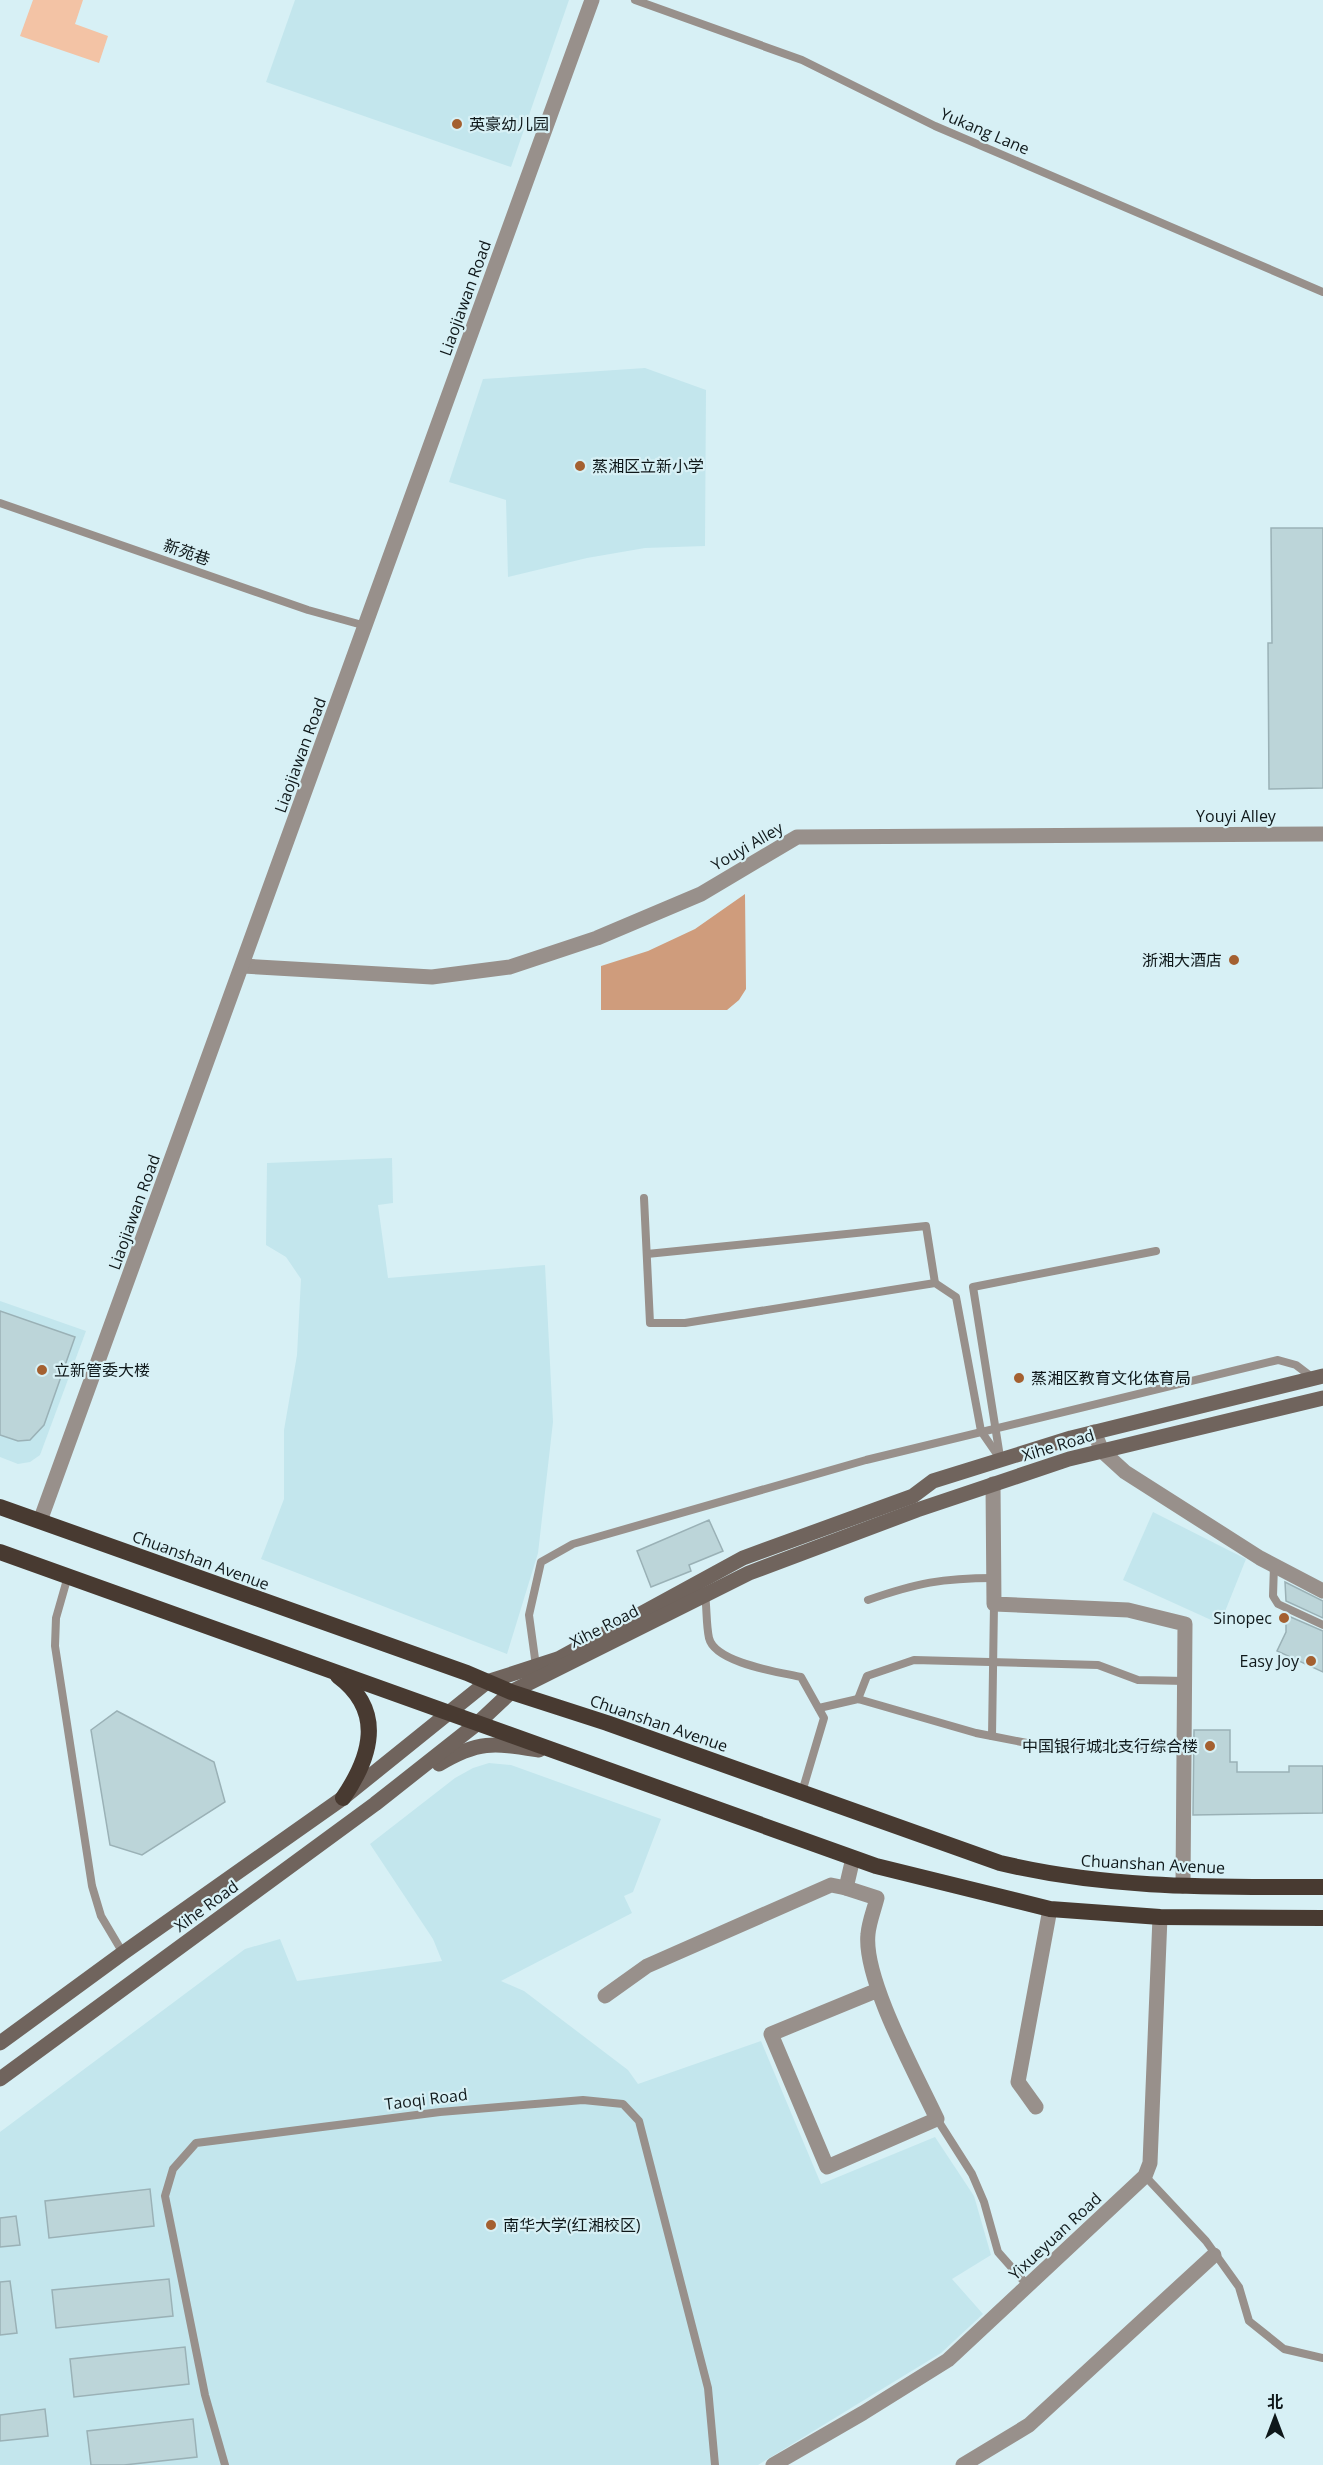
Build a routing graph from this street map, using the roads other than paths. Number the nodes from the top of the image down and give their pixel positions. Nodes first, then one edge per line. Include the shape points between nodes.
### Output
1 (592, 0) edge
2 (635, 0) edge
3 (1323, 292) edge
4 (0, 503) edge
5 (366, 626) junction
6 (1323, 834) edge
7 (243, 966) junction
8 (644, 1198) dead end
9 (1156, 1251) dead end
10 (647, 1254) junction
11 (935, 1283) junction
12 (1318, 1377) edge
13 (1323, 1398) edge
14 (997, 1427) junction
15 (981, 1431) junction
16 (1094, 1432) junction
17 (1102, 1451) junction
18 (1000, 1460) junction
19 (1000, 1482) junction
20 (0, 1507) edge
21 (40, 1521) junction
22 (0, 1552) edge
23 (1274, 1565) junction
24 (68, 1576) junction
25 (994, 1578) junction
26 (1323, 1591) edge
27 (705, 1595) junction
28 (868, 1600) dead end
29 (994, 1604) junction
30 (1323, 1624) edge
31 (993, 1662) junction
32 (536, 1666) junction
33 (328, 1669) junction
34 (487, 1682) junction
35 (1185, 1682) junction
36 (511, 1692) junction
37 (858, 1700) junction
38 (819, 1708) junction
39 (446, 1713) junction
40 (479, 1722) junction
41 (992, 1736) junction
42 (1184, 1749) junction
43 (575, 1757) junction
44 (802, 1792) junction
45 (343, 1798) junction
46 (375, 1804) junction
47 (853, 1858) junction
48 (1184, 1886) junction
49 (1323, 1887) edge
50 (846, 1888) junction
51 (1050, 1908) junction
52 (1160, 1917) junction
53 (1323, 1918) edge
54 (123, 1953) junction
55 (878, 1990) junction
56 (605, 1996) dead end
57 (0, 2043) edge
58 (0, 2079) edge
59 (1036, 2107) dead end
60 (937, 2120) junction
61 (1145, 2176) junction
62 (1214, 2255) junction
63 (1028, 2286) junction
64 (1323, 2358) edge
65 (225, 2465) edge
66 (715, 2465) edge
67 (773, 2465) edge
68 (963, 2465) edge

1 - 5 street, Liaojiawan Road
2 - 3 lane, Yukang Lane via 802,60 935,126
4 - 5 lane, 新苑巷 via 308,610
5 - 7 street, Liaojiawan Road
6 - 7 street, Youyi Alley via 797,837 701,894 597,938 510,966 432,977
7 - 21 street, Liaojiawan Road
8 - 10 lane
9 - 14 lane via 974,1287
10 - 11 lane via 926,1226
10 - 11 lane via 651,1323 686,1323
11 - 15 lane via 956,1297
12 - 14 lane via 1278,1360
12 - 16 main road, Xihe Road
13 - 17 main road, Xihe Road
14 - 15 lane
14 - 18 lane
15 - 18 lane
15 - 32 lane via 573,1544 541,1562 529,1615
16 - 17 street
16 - 18 main road, Xihe Road
17 - 19 main road, Xihe Road
17 - 23 street via 1125,1472
18 - 19 main road
18 - 32 main road, Xihe Road via 933,1481 914,1496 743,1558 558,1659
19 - 25 street
19 - 27 main road, Xihe Road via 749,1572
20 - 21 highway, Chuanshan Avenue
21 - 34 highway, Chuanshan Avenue
22 - 24 highway
23 - 26 street
23 - 30 lane via 1273,1596 1278,1604
24 - 33 highway
24 - 54 lane via 56,1618 57,1658 92,1886 101,1916
25 - 28 lane via 952,1578 913,1584
25 - 29 street
27 - 36 main road, Xihe Road
27 - 38 lane via 713,1647 740,1663 801,1677
29 - 31 lane
29 - 35 street via 1128,1610 1185,1624
31 - 35 lane via 1098,1665 1138,1680
31 - 37 lane via 914,1660 867,1676
31 - 41 lane
32 - 34 main road, Xihe Road
33 - 39 highway
33 - 45 highway via 348,1683 359,1698 369,1732 361,1772
34 - 36 highway, Chuanshan Avenue
34 - 39 main road, Xihe Road
35 - 42 street
36 - 40 main road, Xihe Road
36 - 44 highway, Chuanshan Avenue
37 - 38 lane
37 - 41 lane
38 - 44 lane via 824,1718
39 - 40 highway
39 - 45 main road, Xihe Road
40 - 43 highway
40 - 46 main road, Xihe Road
41 - 42 lane via 1032,1744
42 - 48 street
43 - 46 main road via 504,1744 471,1746
43 - 47 highway
44 - 48 highway, Chuanshan Avenue via 1011,1866 1108,1883
45 - 54 main road, Xihe Road
46 - 58 main road, Xihe Road
47 - 50 street
47 - 51 highway
48 - 49 highway, Chuanshan Avenue
50 - 55 street via 877,1898 868,1950
50 - 56 street via 831,1885 647,1966
51 - 52 highway
51 - 59 street via 1018,2082
52 - 53 highway
52 - 61 street via 1150,2163
54 - 57 main road, Xihe Road
55 - 60 street
55 - 60 street via 771,2034 827,2167
60 - 63 lane via 972,2174 998,2252
61 - 62 lane via 1206,2241
61 - 63 street, Yixueyuan Road
62 - 64 lane via 1239,2288 1249,2321 1284,2349
62 - 68 street via 1029,2425
63 - 67 street, Yixueyuan Road via 948,2360
65 - 66 lane, Taoqi Road via 205,2395 165,2196 172,2169 196,2143 440,2112 583,2100 622,2104 639,2121 708,2388

